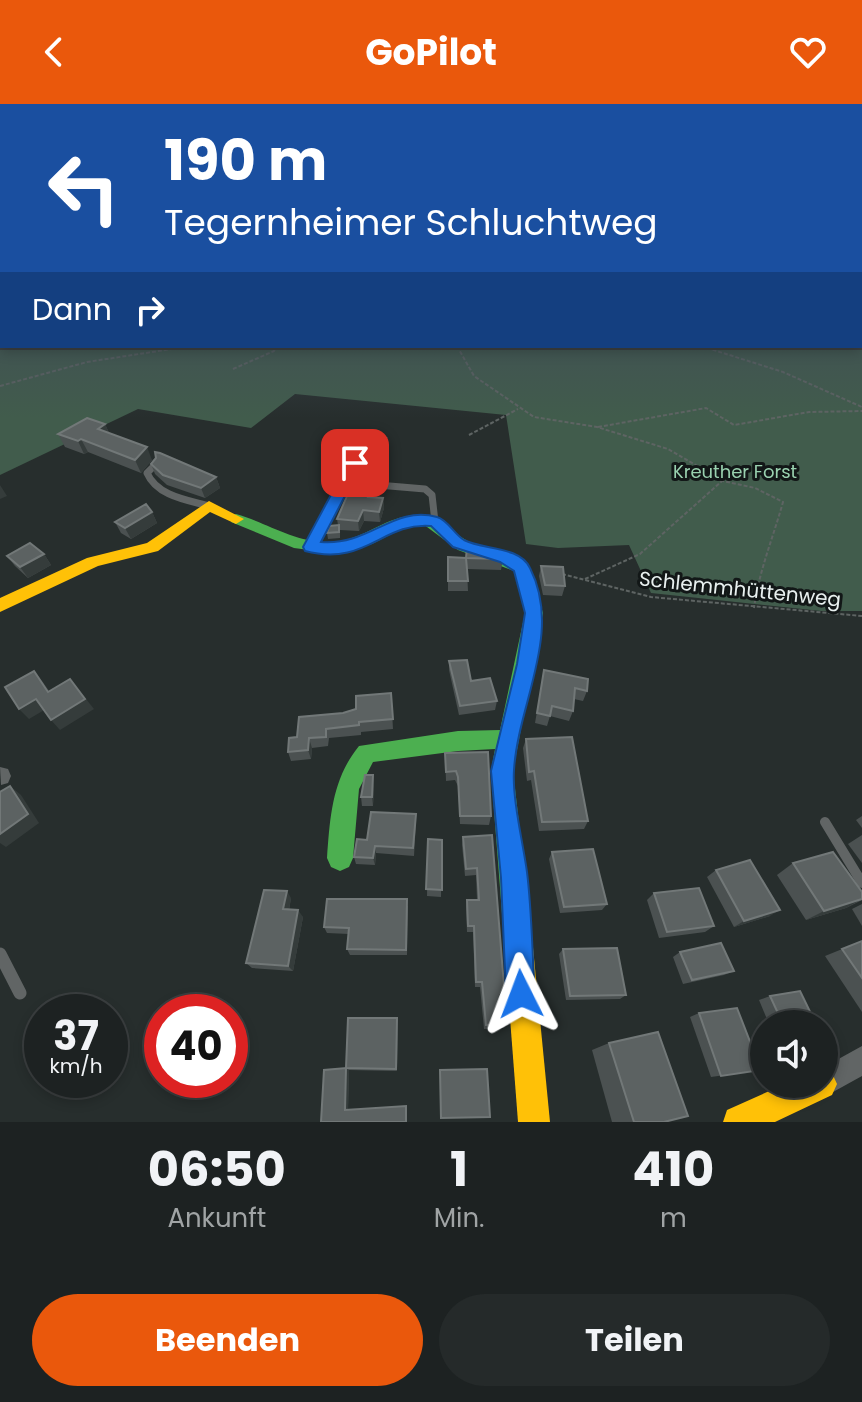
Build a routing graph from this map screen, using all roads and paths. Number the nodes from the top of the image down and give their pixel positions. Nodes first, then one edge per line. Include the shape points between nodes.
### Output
1 (183, 348) edge
2 (276, 348) edge
3 (458, 348) edge
4 (707, 348) edge
5 (233, 369) dead end
6 (0, 386) edge
7 (519, 409) junction
8 (862, 409) edge
9 (597, 427) junction
10 (469, 435) dead end
11 (365, 445) edge
12 (154, 466) edge
13 (723, 481) junction
14 (363, 483) edge
15 (209, 506) junction
16 (435, 522) junction
17 (311, 547) junction
18 (522, 568) junction
19 (583, 579) junction
20 (0, 605) edge
21 (754, 608) junction
22 (862, 616) edge
23 (507, 739) junction
24 (825, 822) dead end
25 (340, 858) dead end
26 (862, 883) edge
27 (0, 954) edge
28 (20, 993) dead end
29 (862, 1060) edge
30 (838, 1074) edge
31 (791, 1098) edge
32 (534, 1122) edge
33 (739, 1122) edge

1 - 6 path via 60,368
2 - 5 path
3 - 7 path via 474,376
4 - 8 path via 783,372
7 - 9 path via 534,417
7 - 10 path
8 - 9 path via 734,425 706,408
9 - 13 path via 668,449
11 - 17 street
12 - 15 lane via 147,478 155,487
13 - 19 path via 640,554
13 - 21 path via 783,502 758,575
14 - 16 lane via 425,489 432,495
15 - 17 street
15 - 20 street via 152,547 93,562
16 - 17 street via 400,523 342,550
16 - 18 street via 458,544
18 - 19 path, Schlemmhüttenweg
18 - 23 street via 534,613
19 - 21 path, Schlemmhüttenweg via 651,597
21 - 22 path, Schlemmhüttenweg
23 - 25 street via 367,753 348,776
23 - 32 street via 502,771
24 - 26 lane
27 - 28 lane
29 - 30 street
31 - 33 street

